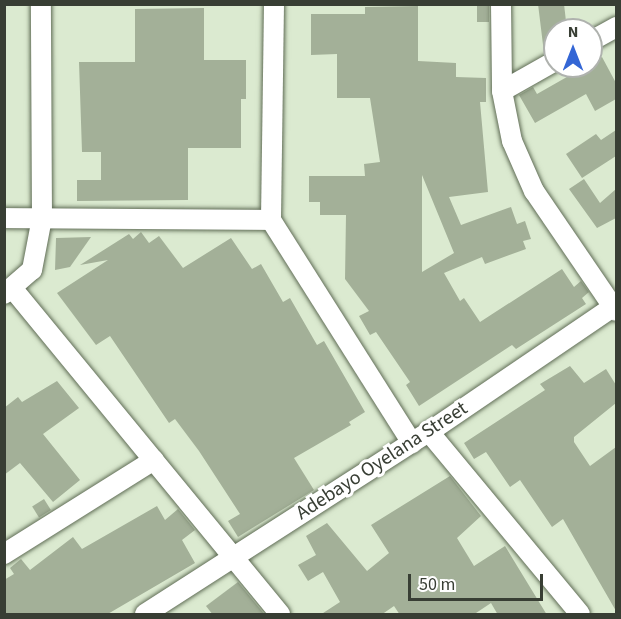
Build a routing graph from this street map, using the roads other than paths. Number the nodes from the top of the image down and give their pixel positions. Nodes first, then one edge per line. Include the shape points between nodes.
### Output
1 (41, 4) edge
2 (274, 4) edge
3 (501, 4) edge
4 (543, 68) edge
5 (502, 91) junction
6 (4, 218) edge
7 (42, 218) junction
8 (271, 220) junction
9 (9, 292) edge
10 (615, 307) edge
11 (429, 432) junction
12 (412, 443) junction
13 (154, 460) junction
14 (4, 554) edge
15 (232, 558) junction
16 (145, 615) edge
17 (280, 615) edge
18 (580, 615) edge

1 - 7 street
2 - 8 street
3 - 5 street
4 - 5 street
5 - 10 street via 504,115 523,170
6 - 7 street
7 - 8 street
7 - 9 street via 32,270
8 - 12 street
9 - 13 street
10 - 11 street, Adebayo Oyelana Street
11 - 12 street, Adebayo Oyelana Street
11 - 18 street
12 - 15 street, Adebayo Oyelana Street
13 - 14 street
13 - 15 street
15 - 16 street, Adebayo Oyelana Street
15 - 17 street

